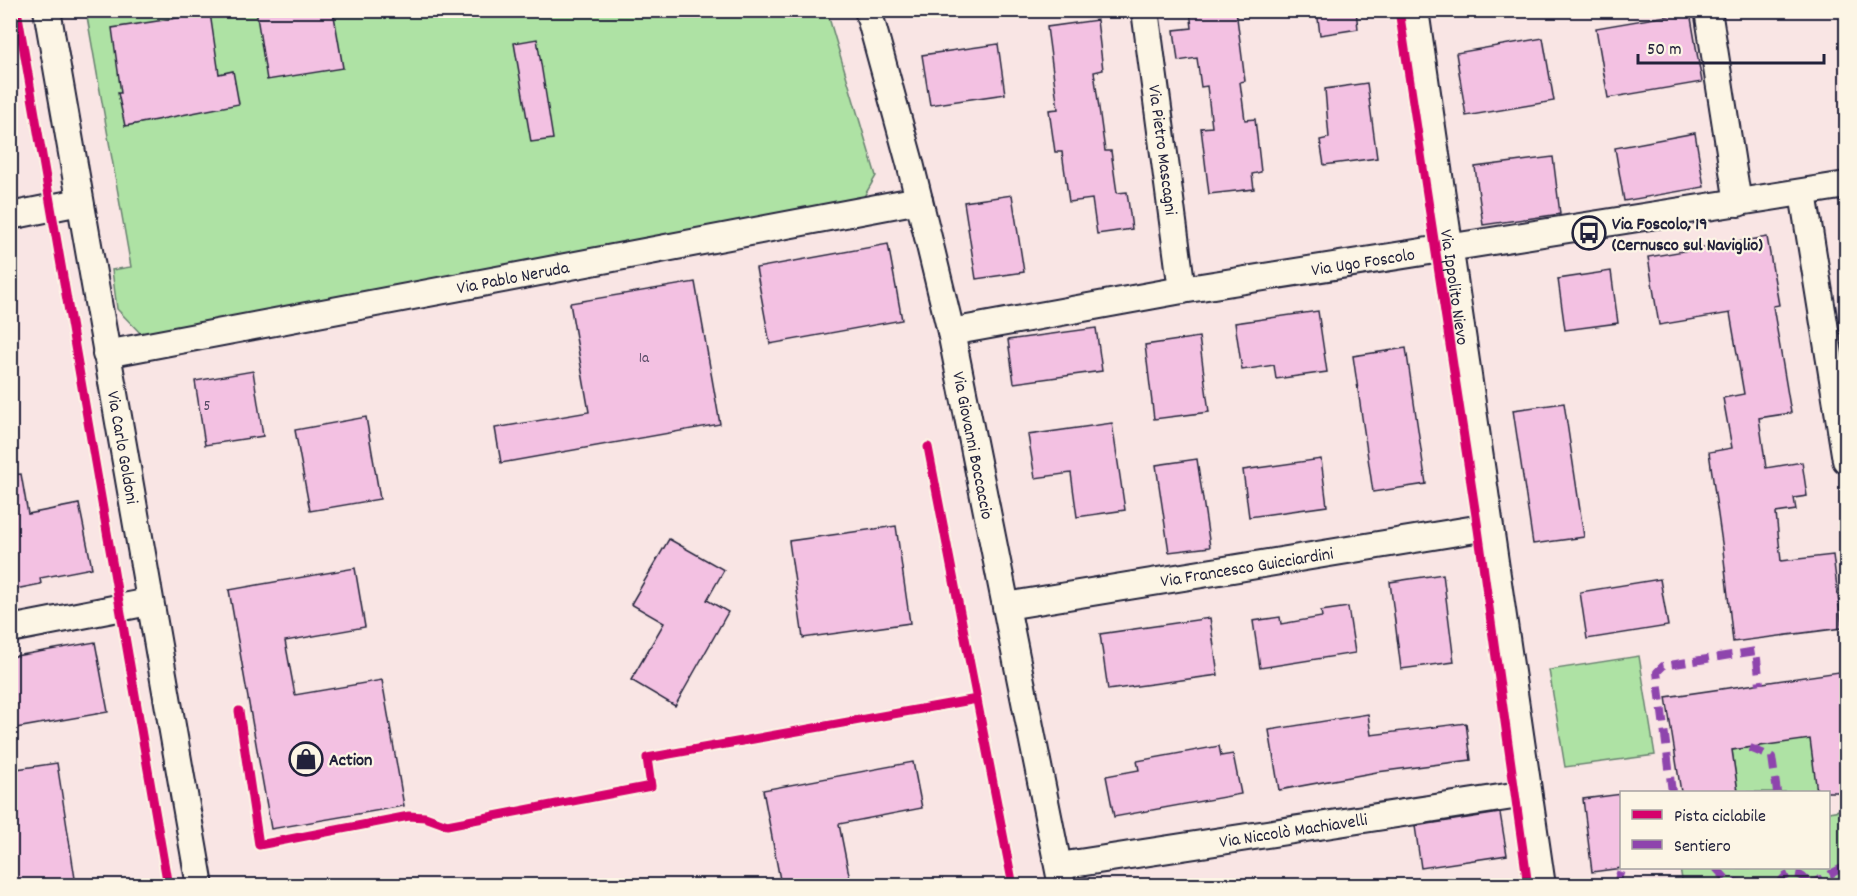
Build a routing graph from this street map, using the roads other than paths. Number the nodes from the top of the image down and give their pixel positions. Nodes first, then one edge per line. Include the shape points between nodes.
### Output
1 (47, 10) edge
2 (868, 10) edge
3 (1145, 10) edge
4 (1415, 10) edge
5 (1708, 10) edge
6 (1846, 185) edge
7 (1803, 193) junction
8 (919, 200) junction
9 (80, 202) junction
10 (1738, 203) junction
11 (10, 216) edge
12 (1450, 247) junction
13 (1182, 290) junction
14 (951, 332) junction
15 (106, 354) junction
16 (1846, 460) edge
17 (1488, 527) junction
18 (149, 602) junction
19 (1006, 606) junction
20 (10, 629) edge
21 (1526, 794) junction
22 (1061, 876) edge
23 (200, 885) edge
24 (1542, 885) edge

1 - 9 street, Via Carlo Goldoni
2 - 8 street, Via Giovanni Boccaccio
3 - 13 street, Via Pietro Mascagni
4 - 12 street, Via Ippolito Nievo
5 - 10 street
6 - 7 street, Via Ugo Foscolo
7 - 10 street, Via Ugo Foscolo
7 - 16 street
8 - 14 street, Via Giovanni Boccaccio
8 - 15 street, Via Pablo Neruda
9 - 11 street
9 - 15 street, Via Carlo Goldoni
10 - 12 street, Via Ugo Foscolo
12 - 13 street, Via Ugo Foscolo
12 - 17 street, Via Ippolito Nievo
13 - 14 street, Via Ugo Foscolo
14 - 19 street, Via Giovanni Boccaccio
15 - 18 street, Via Carlo Goldoni
17 - 19 street, Via Francesco Guicciardini
17 - 21 street, Via Ippolito Nievo
18 - 20 street
18 - 23 street, Via Carlo Goldoni
19 - 22 street, Via Giovanni Boccaccio
21 - 22 street, Via Niccolò Machiavelli
21 - 24 street, Via Ippolito Nievo

